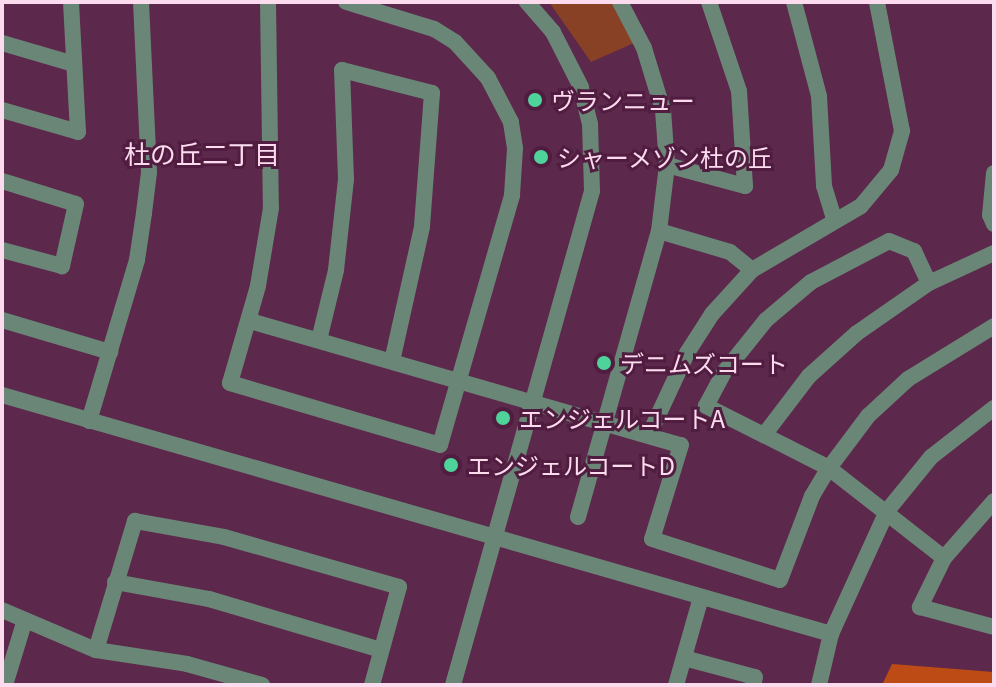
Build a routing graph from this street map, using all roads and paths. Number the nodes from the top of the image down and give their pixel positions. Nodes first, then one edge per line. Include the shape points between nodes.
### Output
1 (71, 2) edge
2 (141, 2) edge
3 (268, 2) edge
4 (346, 2) edge
5 (527, 2) edge
6 (620, 2) edge
7 (709, 2) edge
8 (794, 2) edge
9 (877, 2) edge
10 (2, 43) edge
11 (74, 64) junction
12 (2, 110) edge
13 (667, 165) junction
14 (994, 176) edge
15 (2, 181) edge
16 (834, 219) junction
17 (994, 224) edge
18 (659, 231) junction
19 (2, 250) edge
20 (994, 253) edge
21 (752, 270) junction
22 (929, 283) junction
23 (2, 320) edge
24 (250, 321) junction
25 (994, 326) edge
26 (319, 340) junction
27 (110, 352) junction
28 (392, 361) junction
29 (458, 380) junction
30 (2, 395) edge
31 (534, 403) junction
32 (994, 408) edge
33 (89, 421) junction
34 (604, 423) junction
35 (649, 435) junction
36 (764, 435) junction
37 (829, 468) junction
38 (993, 504) edge
39 (887, 511) junction
40 (578, 517) dead end
41 (496, 537) junction
42 (944, 558) junction
43 (115, 582) junction
44 (701, 597) junction
45 (2, 610) edge
46 (24, 623) junction
47 (994, 627) edge
48 (831, 634) junction
49 (96, 650) junction
50 (381, 650) junction
51 (684, 658) junction
52 (5, 685) edge
53 (262, 685) edge
54 (372, 685) edge
55 (453, 685) edge
56 (676, 685) edge
57 (753, 685) edge
58 (819, 685) edge

1 - 11 street
2 - 27 street via 149,172 137,260
3 - 24 street via 272,193
4 - 29 street via 434,29 455,42 488,78 511,122 512,195
5 - 31 street via 570,62 590,124 594,156 586,224
6 - 13 street via 644,48 663,110
7 - 13 street via 739,91 745,186
8 - 16 street via 819,96 824,186
9 - 16 street via 896,83 901,145 878,191
10 - 11 street
11 - 12 street via 78,132
13 - 18 street
14 - 17 street
15 - 19 street via 76,204 62,266
16 - 21 street
18 - 21 street via 730,252
18 - 34 street
20 - 22 street
21 - 35 street via 712,314 687,353
22 - 36 street via 857,333 809,376
22 - 36 street via 914,251 889,241 811,282 766,320 725,371 706,406
23 - 27 street
24 - 26 street
24 - 29 street via 230,383 440,445
25 - 37 street via 908,379 868,416
26 - 28 street
26 - 28 street via 336,270 345,191 342,70 432,93 422,227
27 - 33 street
28 - 29 street
29 - 31 street
30 - 33 street
31 - 34 street
31 - 41 street
32 - 39 street via 931,457
33 - 41 street
34 - 35 street
34 - 40 street
35 - 37 street via 681,445 652,539 780,580 812,496
36 - 37 street
37 - 39 street
38 - 42 street
39 - 42 street
39 - 48 street
41 - 44 street
41 - 55 street
42 - 47 street via 920,607
43 - 49 street
43 - 50 street via 209,599
43 - 50 street via 135,521 224,537 399,587
44 - 48 street
44 - 51 street
45 - 46 street
46 - 49 street
46 - 52 street
48 - 58 street
49 - 53 street via 187,664
50 - 54 street
51 - 56 street
51 - 57 street via 755,677

